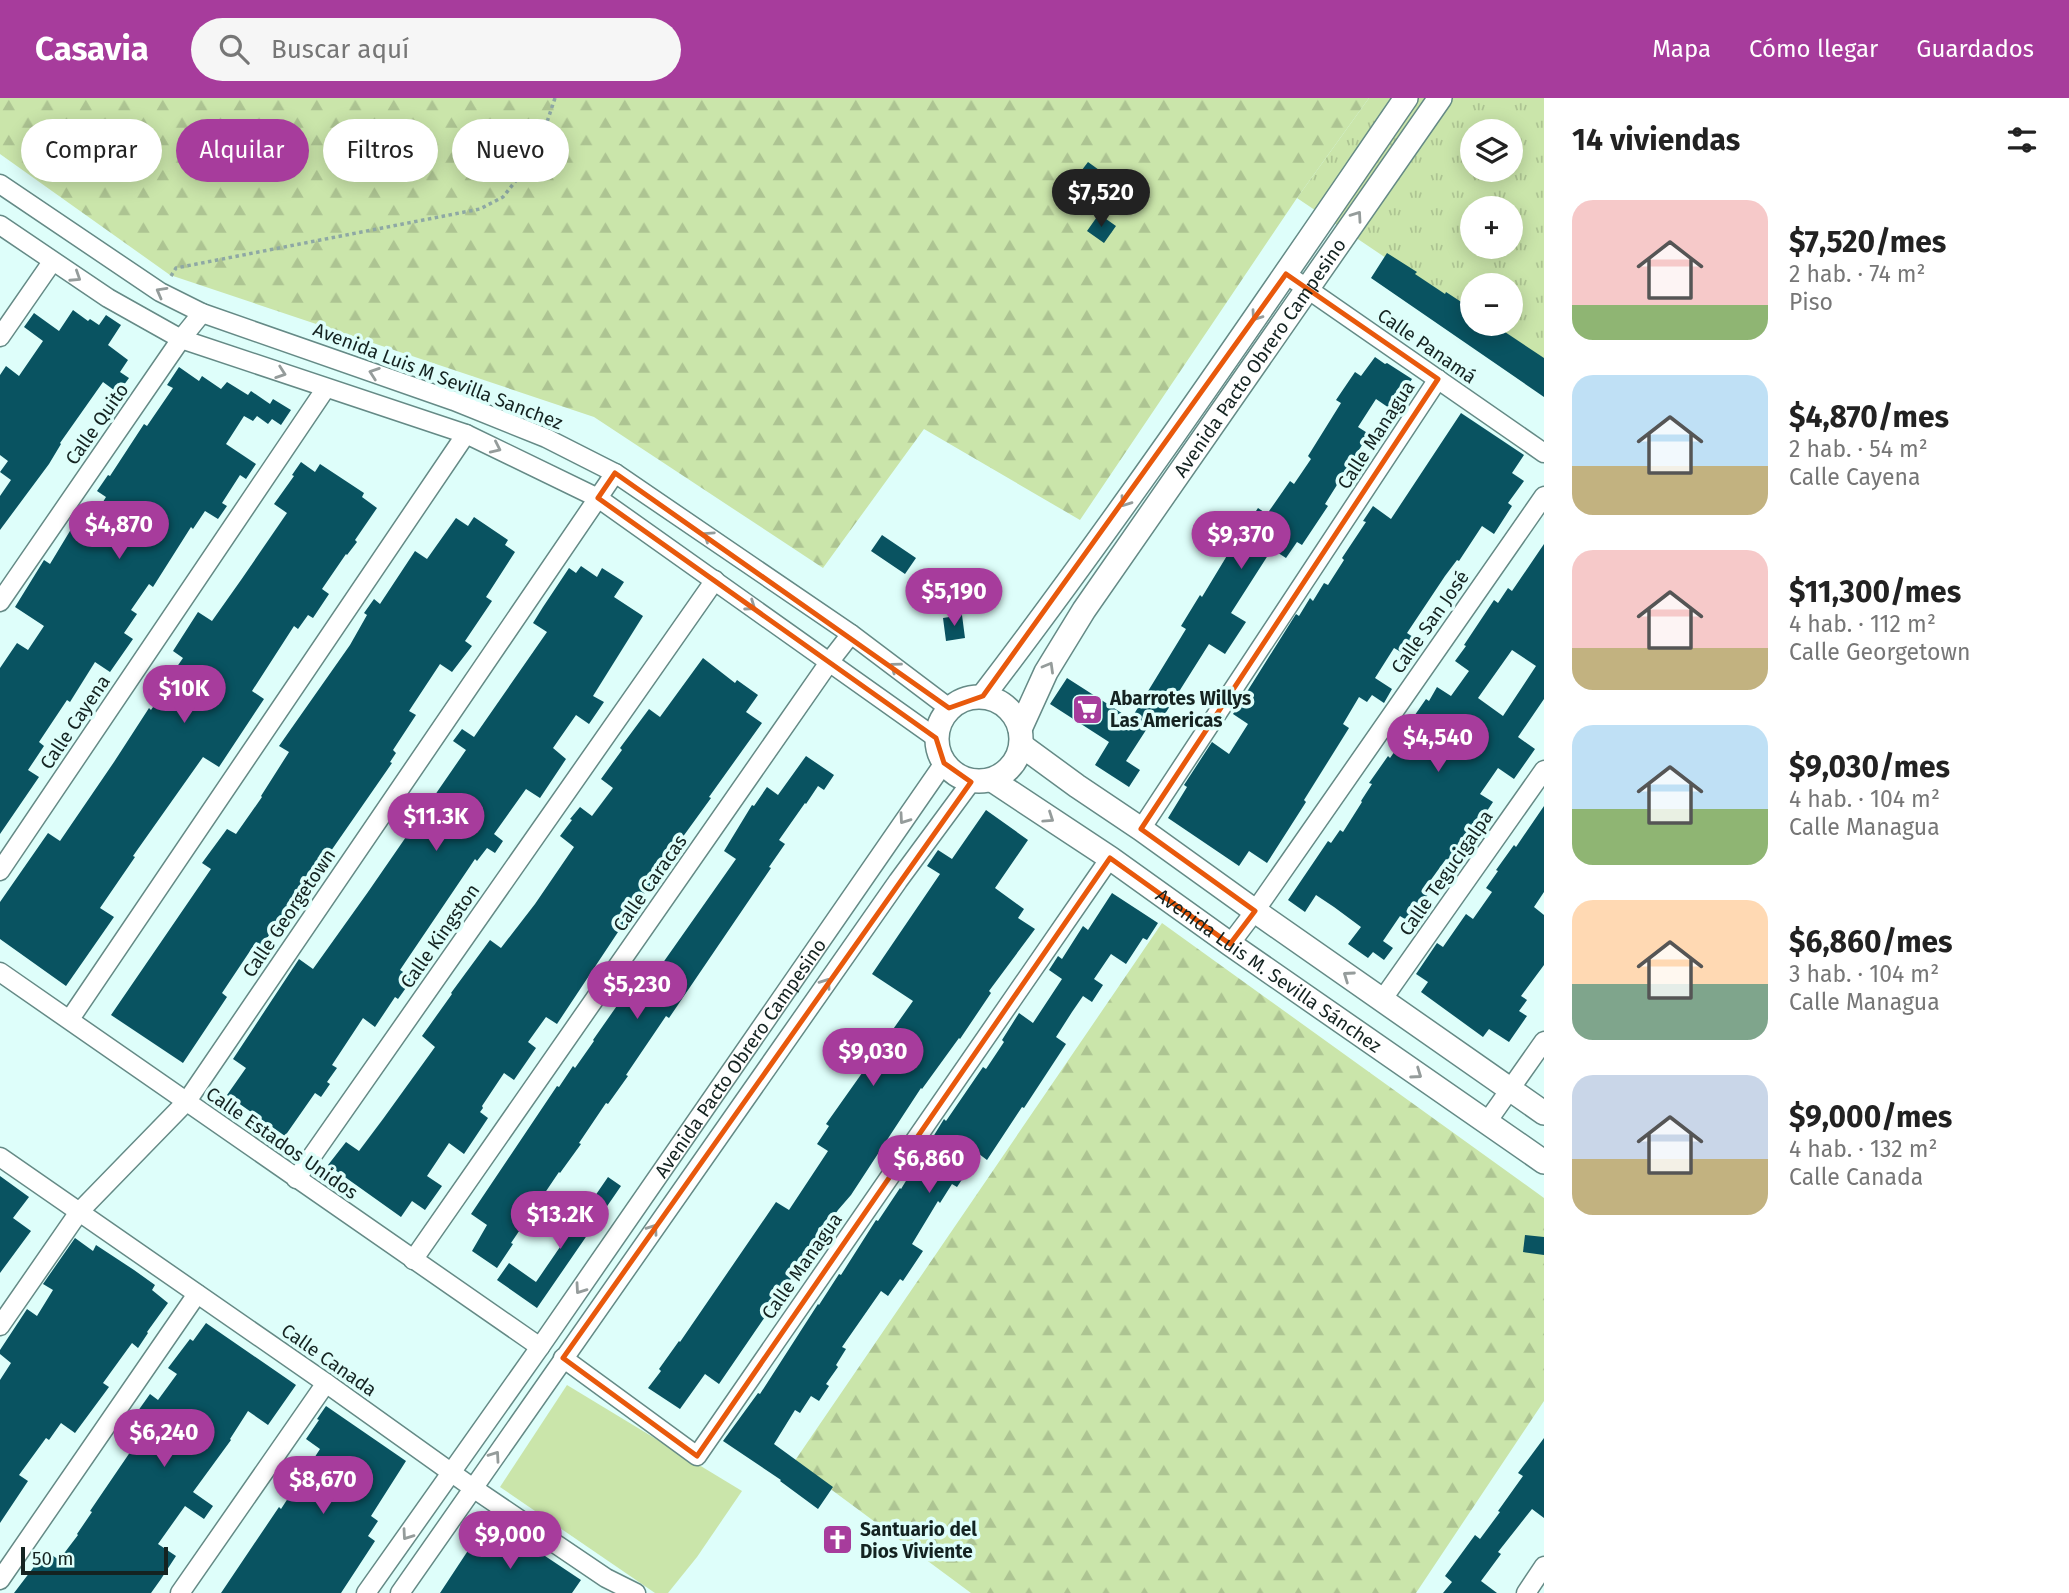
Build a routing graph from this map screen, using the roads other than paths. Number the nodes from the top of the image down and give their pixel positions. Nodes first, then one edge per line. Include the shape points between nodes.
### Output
1 (1405, 98) edge
2 (1440, 98) edge
3 (0, 184) edge
4 (0, 225) edge
5 (52, 262) junction
6 (1286, 274) junction
7 (1307, 287) junction
8 (202, 313) junction
9 (0, 337) edge
10 (181, 339) junction
11 (1438, 379) junction
12 (326, 388) junction
13 (466, 434) junction
14 (1544, 453) edge
15 (615, 472) junction
16 (1544, 496) edge
17 (598, 498) junction
18 (715, 580) junction
19 (0, 602) edge
20 (1047, 613) junction
21 (1073, 628) junction
22 (851, 634) junction
23 (830, 661) junction
24 (983, 696) junction
25 (949, 708) junction
26 (1021, 737) junction
27 (936, 738) junction
28 (944, 763) junction
29 (1544, 770) edge
30 (982, 781) junction
31 (1141, 829) junction
32 (1110, 858) junction
33 (0, 871) edge
34 (1255, 911) junction
35 (1230, 944) junction
36 (0, 972) edge
37 (1382, 1000) junction
38 (69, 1019) junction
39 (1544, 1041) edge
40 (1510, 1090) junction
41 (187, 1101) junction
42 (1544, 1113) edge
43 (1487, 1122) junction
44 (0, 1157) edge
45 (1544, 1162) edge
46 (296, 1179) junction
47 (79, 1212) junction
48 (414, 1260) junction
49 (197, 1294) junction
50 (0, 1325) edge
51 (540, 1347) junction
52 (563, 1359) junction
53 (326, 1383) junction
54 (452, 1471) junction
55 (473, 1488) junction
56 (1544, 1566) edge
57 (606, 1578) junction
58 (0, 1580) edge
59 (180, 1593) edge
60 (366, 1593) edge
61 (400, 1593) edge
62 (596, 1593) edge
63 (636, 1593) edge
64 (1526, 1593) edge

1 - 6 street, Avenida Pacto Obrero Campesino
7 -> 2 street, Avenida Pacto Obrero Campesino
8 -> 3 street, Avenida Luis M Sevilla Sanchez via 160,292
4 - 5 street
5 - 9 street
5 -> 10 street
6 - 7 street, Calle Panamá
6 -> 20 street, Avenida Pacto Obrero Campesino
7 - 11 street, Calle Panamá
7 - 21 street, Avenida Pacto Obrero Campesino
8 - 10 street, Calle Quito
15 -> 8 street, Avenida Luis M Sevilla Sanchez via 547,438 454,401
10 -> 12 street
10 - 19 street, Calle Quito
11 - 14 street, Calle Panamá
11 - 31 street, Calle Managua
12 - 13 street
12 - 33 street, Calle Cayena
13 -> 17 street
13 - 38 street
15 - 17 street, Calle Georgetown
22 -> 15 street, Avenida Luis M Sevilla Sanchez
16 - 34 street, Calle San José
17 - 18 street
17 - 41 street, Calle Georgetown
18 -> 23 street
18 - 46 street, Calle Kingston
20 - 21 street
20 - 24 street, Avenida Pacto Obrero Campesino
26 -> 21 street, Avenida Pacto Obrero Campesino via 1046,672
22 - 23 street, Calle Caracas
25 -> 22 street, Avenida Luis M Sevilla Sanchez
23 - 27 street
23 - 48 street, Calle Caracas
24 - 25 street via 965,698
24 - 26 street via 1013,713
25 - 27 street
26 - 30 street via 1017,760 1006,772
26 - 31 street, Avenida Luis M. Sevilla Sánchez via 1077,786
27 - 28 street
28 - 30 street via 955,775
28 -> 51 street, Avenida Pacto Obrero Campesino
29 - 37 street, Calle Tegucigalpa
30 -> 32 street, Avenida Luis M. Sevilla Sánchez
52 -> 30 street, Avenida Pacto Obrero Campesino via 898,881
31 - 34 street, Avenida Luis M. Sevilla Sánchez
32 - 35 street, Avenida Luis M. Sevilla Sánchez
32 - 52 street, Calle Managua via 697,1456
34 - 35 street, Calle San José
37 -> 34 street, Avenida Luis M. Sevilla Sánchez
35 -> 43 street, Avenida Luis M. Sevilla Sánchez
36 - 38 street, Calle Estados Unidos
37 - 40 street, Avenida Luis M. Sevilla Sánchez
38 - 41 street, Calle Estados Unidos
39 - 40 street
40 - 42 street, Avenida Luis M. Sevilla Sánchez
40 - 43 street
41 - 46 street, Calle Estados Unidos
41 - 47 street, Calle Georgetown
43 - 45 street, Avenida Luis M. Sevilla Sánchez
44 - 47 street, Calle Canada
46 - 48 street, Calle Estados Unidos
47 - 49 street, Calle Canada
47 - 50 street, Calle Georgetown
48 - 51 street, Calle Estados Unidos
49 - 53 street, Calle Canada
49 - 58 street
51 - 54 street, Avenida Pacto Obrero Campesino
55 -> 52 street, Avenida Pacto Obrero Campesino
53 - 54 street, Calle Canada
53 - 59 street
54 - 55 street, Calle Canada
54 -> 60 street, Avenida Pacto Obrero Campesino
55 - 57 street, Calle Canada
55 - 61 street, Avenida Pacto Obrero Campesino
56 - 64 street
57 - 62 street
57 - 63 street, Calle Canada

